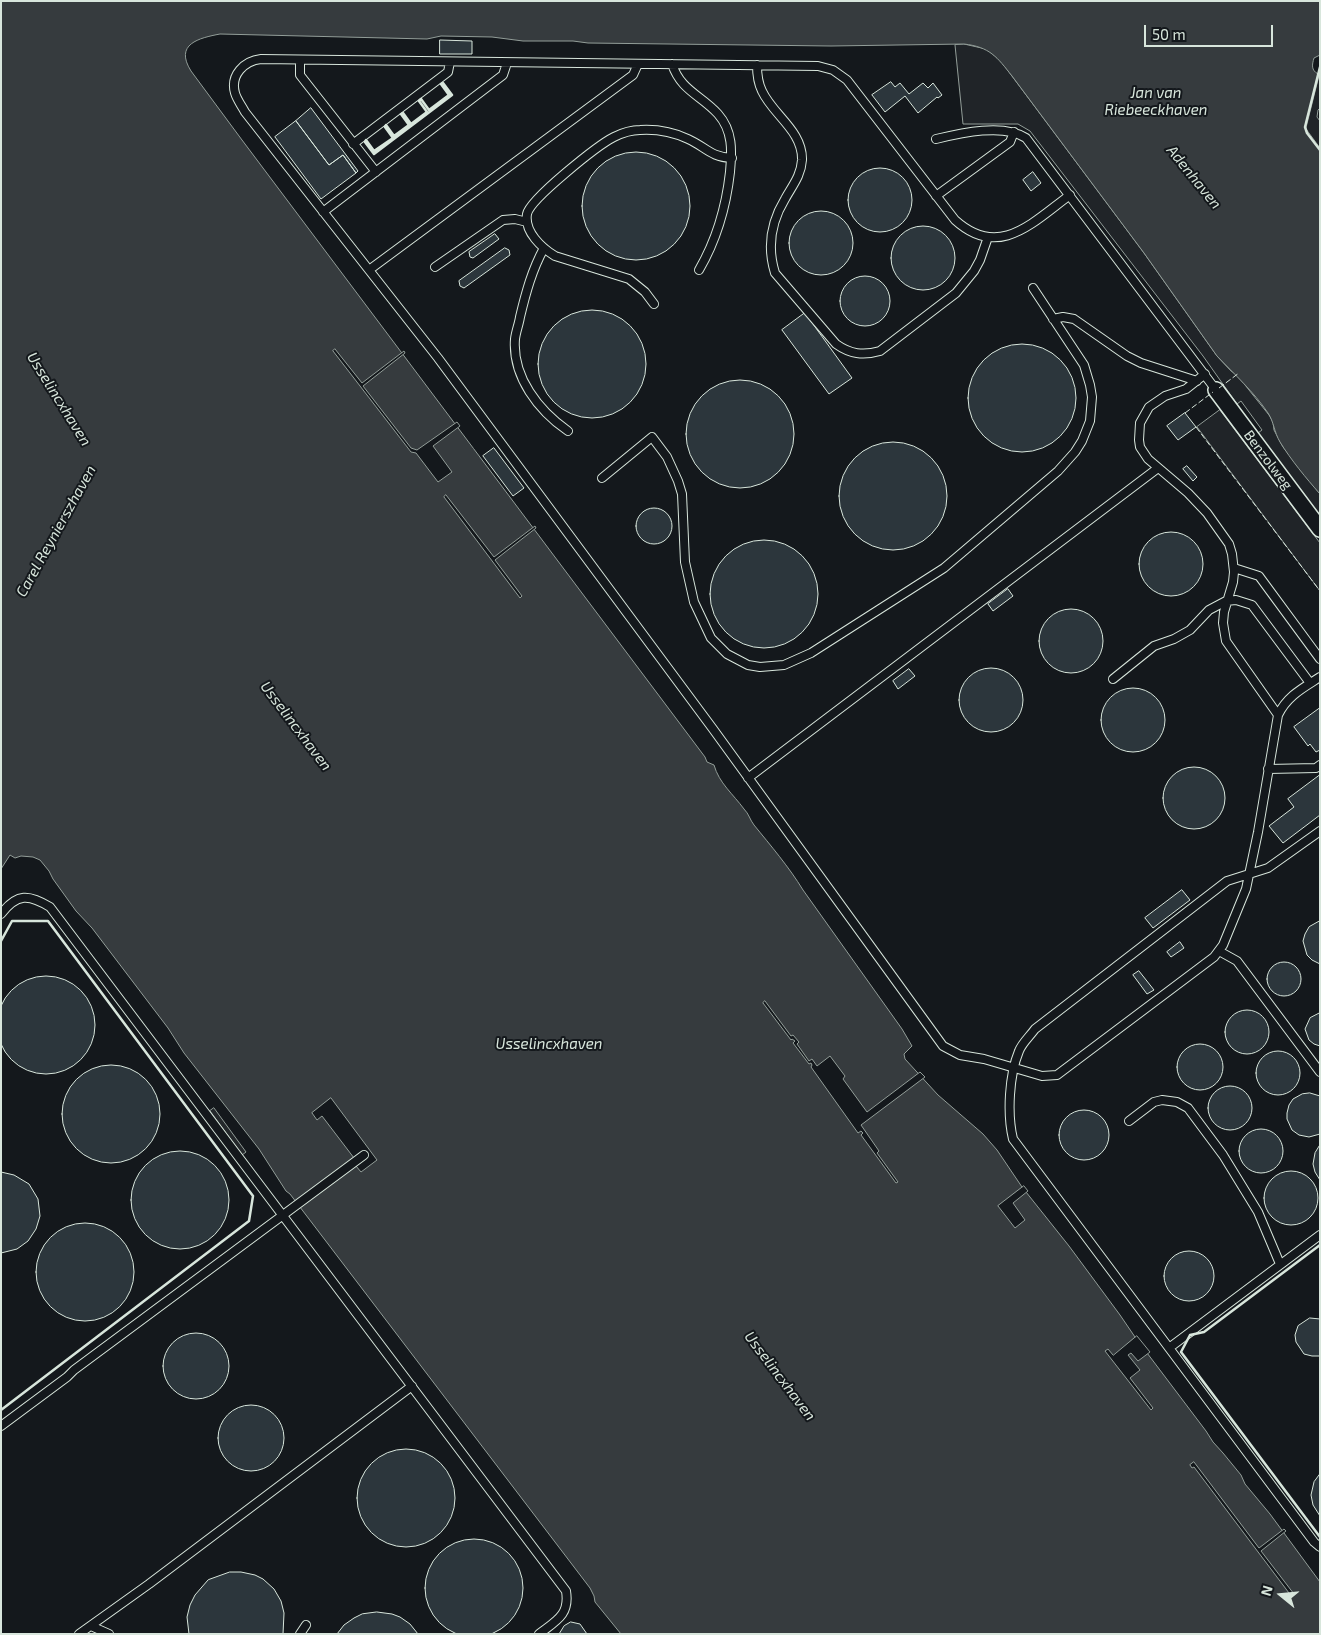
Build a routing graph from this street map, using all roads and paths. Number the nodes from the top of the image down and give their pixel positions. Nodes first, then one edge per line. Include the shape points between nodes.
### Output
1 (300, 60) junction
2 (450, 62) junction
3 (507, 63) junction
4 (638, 64) junction
5 (672, 64) junction
6 (757, 65) junction
7 (1014, 132) junction
8 (936, 139) dead end
9 (353, 144) junction
10 (732, 158) junction
11 (376, 172) junction
12 (1070, 195) junction
13 (936, 196) junction
14 (323, 212) junction
15 (527, 222) junction
16 (988, 237) junction
17 (544, 248) junction
18 (435, 267) dead end
19 (369, 270) junction
20 (699, 270) dead end
21 (1033, 288) dead end
22 (654, 304) dead end
23 (1053, 319) junction
24 (1205, 374) junction
25 (1197, 381) junction
26 (1216, 390) joint
27 (568, 432) dead end
28 (1158, 468) junction
29 (602, 478) dead end
30 (1320, 529) edge
31 (1234, 568) junction
32 (1226, 601) junction
33 (1320, 659) edge
34 (1320, 677) edge
35 (1113, 679) dead end
36 (1310, 683) junction
37 (1278, 715) junction
38 (1320, 765) edge
39 (1268, 769) junction
40 (748, 778) junction
41 (1320, 831) edge
42 (1249, 874) junction
43 (1, 914) edge
44 (1219, 951) junction
45 (1014, 1068) junction
46 (1320, 1072) edge
47 (1129, 1121) dead end
48 (364, 1156) dead end
49 (283, 1215) junction
50 (1320, 1235) edge
51 (1280, 1264) junction
52 (1169, 1348) junction
53 (412, 1386) junction
54 (1, 1426) edge
55 (1320, 1547) edge
56 (306, 1625) dead end
57 (91, 1626) junction
58 (79, 1634) edge
59 (109, 1634) edge
60 (300, 1634) edge
61 (539, 1634) edge

1 - 2 lane
1 - 9 lane via 300,75
1 - 14 lane via 261,59 249,62 235,77 235,92 245,112
2 - 3 lane
2 - 9 lane via 448,72
3 - 4 lane
3 - 11 lane via 504,75
4 - 5 lane
4 - 19 lane via 632,76
5 - 6 lane
5 - 10 lane via 680,82 724,123
6 - 13 lane via 818,66 840,74
6 - 16 lane via 763,94 795,136 802,159 798,177 776,216 771,236 771,260 775,273 836,344 857,354 880,351 966,283 980,260
7 - 8 lane via 966,132
7 - 12 lane via 1031,143
7 - 13 lane via 1010,142
9 - 11 lane
10 - 15 lane via 713,155 676,134 651,130 626,132 606,141 550,186 528,210
10 - 20 lane via 722,220
11 - 14 lane
12 - 16 lane via 1018,233
12 - 24 lane
13 - 16 lane via 962,226
14 - 19 lane
15 - 17 lane
15 - 18 lane via 509,219 498,223
17 - 22 lane via 555,256 630,279
17 - 27 lane via 527,287 515,352 533,397
19 - 40 lane via 438,358
21 - 23 lane
23 - 25 lane via 1074,319 1127,356
23 - 29 lane via 1084,366 1090,385 1090,421 1076,452 944,568 811,653 784,665 760,667 737,660 718,647 706,628 694,602 686,562 682,494 667,457 652,437
24 - 25 lane
24 - 26 lane
25 - 28 lane via 1186,389 1156,400 1144,414 1138,432 1140,447
26 - 30 street, Benzolweg
28 - 31 lane via 1207,513 1229,544
28 - 40 lane
31 - 32 lane via 1234,582
31 - 33 lane via 1259,576
32 - 35 lane via 1210,610 1190,630 1154,646
32 - 36 lane via 1236,600 1252,605
32 - 37 lane via 1223,623 1226,641
34 - 36 lane
36 - 37 lane via 1285,702
37 - 39 lane
38 - 39 lane via 1316,768
39 - 42 lane
40 - 45 lane via 943,1046 960,1055
41 - 42 lane via 1268,868
42 - 44 lane via 1246,889
42 - 45 lane via 1227,881 1035,1029 1019,1049
43 - 49 lane via 20,898 28,897 50,907
44 - 45 lane via 1057,1075 1042,1076
44 - 46 lane via 1237,961
45 - 52 lane via 1010,1115 1013,1139
47 - 51 lane via 1154,1102 1171,1100 1188,1108 1223,1155 1258,1212
48 - 49 lane
49 - 53 lane
49 - 54 lane
50 - 51 lane
51 - 52 lane
52 - 55 lane
53 - 57 lane
53 - 61 lane via 566,1590 565,1612
56 - 60 lane
57 - 58 lane
57 - 59 lane

